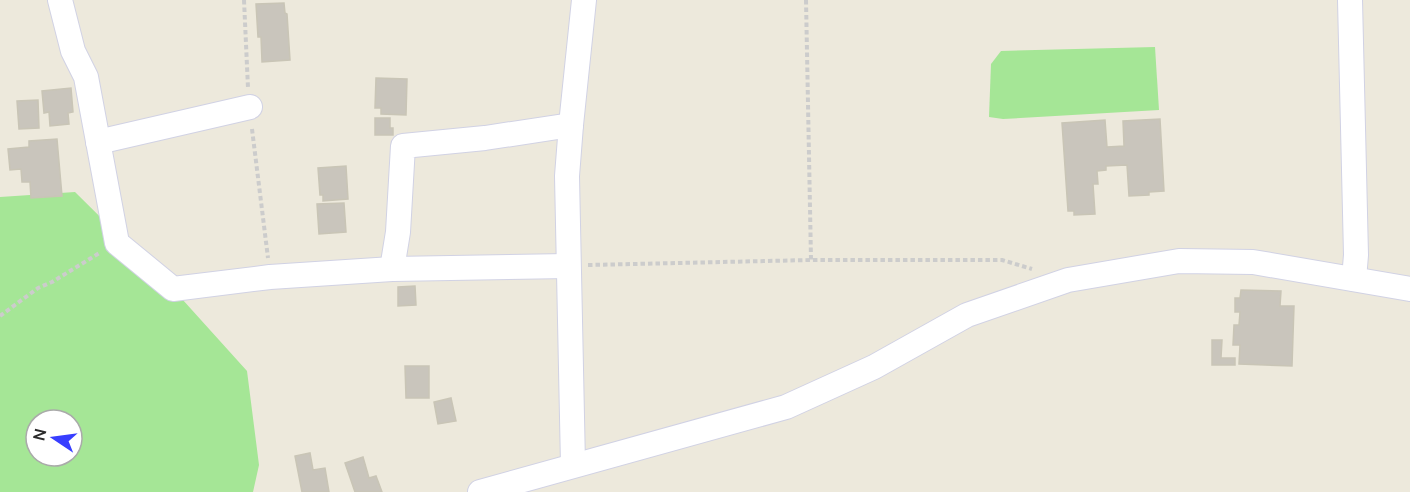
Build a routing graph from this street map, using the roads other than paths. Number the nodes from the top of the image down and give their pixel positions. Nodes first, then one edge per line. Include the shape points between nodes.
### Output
1 (60, 0) edge
2 (584, 0) edge
3 (1350, 0) edge
4 (249, 107) road end
5 (571, 125) junction
6 (98, 142) junction
7 (568, 266) junction
8 (392, 269) junction
9 (1354, 279) junction
10 (1410, 289) edge
11 (573, 465) junction
12 (480, 492) edge

1 - 6 street via 73,51 86,76
2 - 5 street
3 - 9 street
4 - 6 street
5 - 7 street
5 - 8 street via 403,146
6 - 8 street via 117,243 173,289 270,277
7 - 8 street
7 - 11 street
9 - 10 street
9 - 11 street via 1253,262 1179,261 1068,280 967,315 874,367 786,407
11 - 12 street

